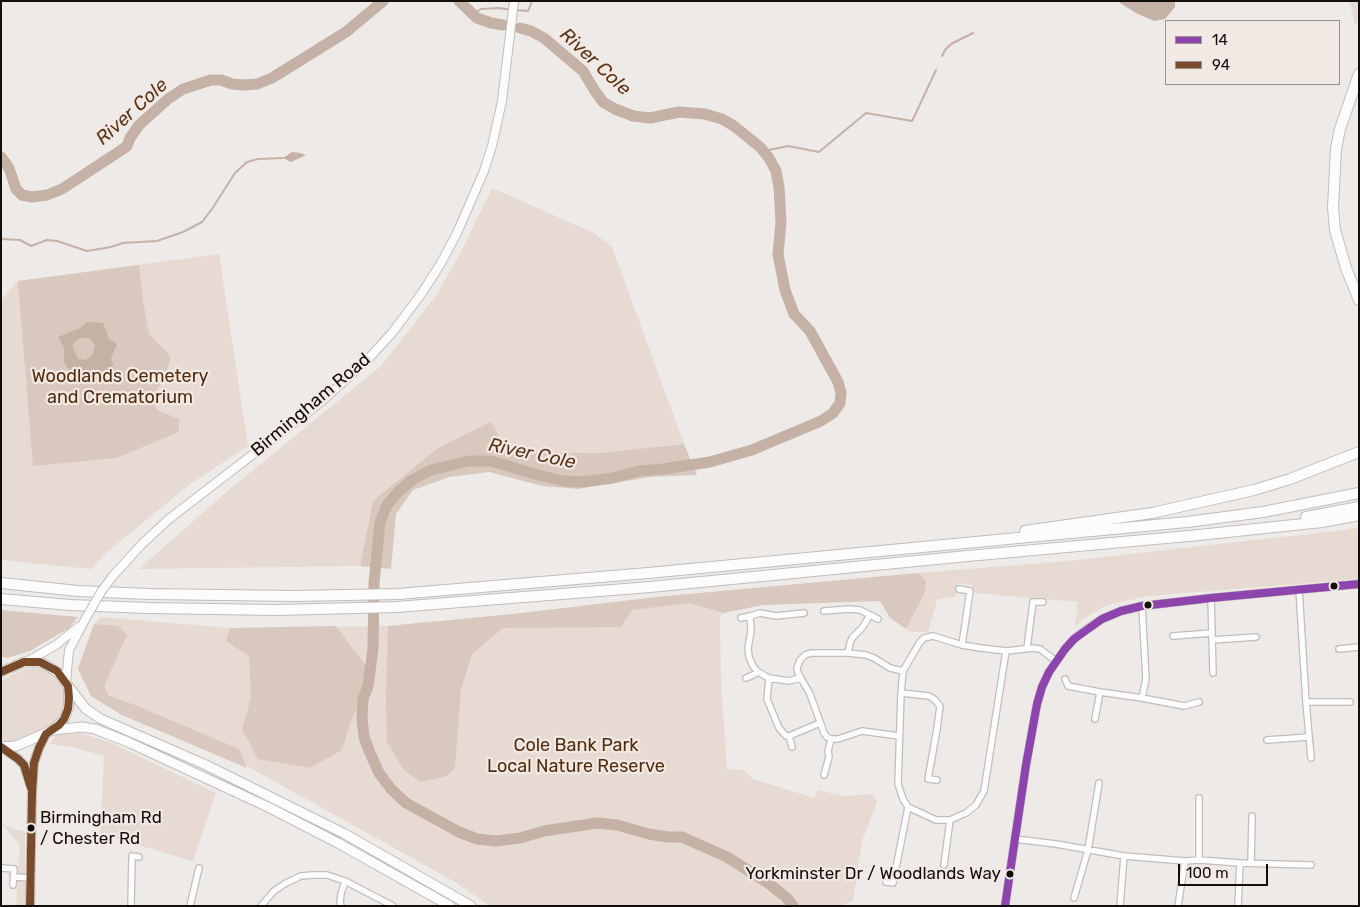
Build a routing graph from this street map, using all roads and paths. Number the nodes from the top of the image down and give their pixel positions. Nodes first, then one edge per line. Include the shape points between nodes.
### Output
1 (513, 5) edge
2 (1359, 74) edge
3 (1359, 300) edge
4 (1359, 452) edge
5 (1359, 493) edge
6 (1359, 507) edge
7 (1359, 515) edge
8 (1199, 535) junction
9 (968, 542) junction
10 (1, 583) edge
11 (1359, 584) edge
12 (958, 589) dead end
13 (1299, 589) junction
14 (1211, 598) junction
15 (1, 599) edge
16 (1043, 602) dead end
17 (1142, 606) junction
18 (804, 612) dead end
19 (824, 612) dead end
20 (870, 615) junction
21 (750, 616) junction
22 (741, 618) dead end
23 (878, 619) dead end
24 (82, 624) junction
25 (1212, 633) junction
26 (1173, 636) dead end
27 (1256, 638) dead end
28 (1212, 640) junction
29 (962, 644) junction
30 (1359, 647) edge
31 (1027, 648) junction
32 (1339, 649) dead end
33 (1006, 651) junction
34 (848, 653) junction
35 (1056, 660) junction
36 (1, 663) edge
37 (21, 664) junction
38 (903, 671) junction
39 (1, 672) edge
40 (758, 672) junction
41 (1213, 673) dead end
42 (746, 678) dead end
43 (769, 678) junction
44 (800, 678) junction
45 (1065, 679) dead end
46 (67, 684) junction
47 (1100, 692) junction
48 (901, 693) junction
49 (1142, 698) junction
50 (1199, 702) dead end
51 (1306, 702) junction
52 (1350, 702) dead end
53 (1095, 719) dead end
54 (820, 723) junction
55 (50, 732) junction
56 (789, 736) junction
57 (899, 736) junction
58 (1309, 737) junction
59 (831, 739) junction
60 (1267, 740) dead end
61 (2, 747) edge
62 (792, 747) dead end
63 (1311, 758) dead end
64 (824, 775) dead end
65 (937, 780) dead end
66 (1098, 782) dead end
67 (32, 794) junction
68 (1199, 798) dead end
69 (908, 807) junction
70 (1252, 816) dead end
71 (950, 820) junction
72 (1015, 839) junction
73 (1088, 850) junction
74 (1124, 856) junction
75 (139, 857) dead end
76 (1199, 860) junction
77 (1185, 861) junction
78 (1240, 863) junction
79 (1251, 863) junction
80 (944, 864) dead end
81 (1311, 865) dead end
82 (1, 868) edge
83 (199, 868) dead end
84 (14, 877) junction
85 (31, 878) junction
86 (345, 881) junction
87 (886, 882) dead end
88 (13, 886) dead end
89 (1074, 898) dead end
90 (1005, 905) edge
91 (30, 906) edge
92 (131, 906) edge
93 (190, 906) edge
94 (261, 906) edge
95 (341, 906) edge
96 (393, 906) edge
97 (450, 906) edge
98 (471, 906) edge
99 (1120, 906) edge
100 (1178, 906) edge
101 (1238, 906) edge

1 - 24 main road, Birmingham Road, bridge via 502,101 492,146 457,233 422,293 369,358 322,401 169,519 142,544 112,577
2 - 3 highway via 1337,142 1333,186 1335,230
4 - 9 highway via 1254,490 1152,512
5 - 9 highway via 1263,512 1187,522
6 - 8 highway
7 - 8 highway
8 - 15 highway via 650,587 397,607 276,610 148,608
9 - 10 highway via 398,594 150,594
11 - 13 street
12 - 29 street via 970,591
13 - 14 street
13 - 51 street
14 - 17 street
14 - 25 street
16 - 31 street via 1033,602
17 - 35 street via 1102,619 1074,640
17 - 49 street via 1146,679
18 - 21 street
19 - 20 street via 850,609
20 - 23 street
20 - 34 street via 852,638
21 - 22 street
21 - 40 street via 749,657
24 - 37 main road, Birmingham Road via 56,645
24 - 46 main road, Birmingham Road via 69,650
25 - 26 street
25 - 28 street
27 - 28 street
28 - 41 street
29 - 33 street
29 - 38 street via 933,636 924,638
30 - 32 street
31 - 33 street
31 - 35 street via 1040,649
33 - 71 street via 984,791 976,805
34 - 38 street via 874,658 890,668
34 - 44 street via 805,654 797,668
35 - 72 street via 1037,704
36 - 37 highway
37 - 39 highway
37 - 46 highway via 40,662 57,671
38 - 48 street
40 - 42 street
40 - 43 street
43 - 44 street via 789,681
43 - 56 street via 767,699 779,728
44 - 54 street via 810,694
45 - 47 street via 1068,686
46 - 55 highway via 68,709 64,719
46 - 98 highway via 86,709 101,720 206,765 328,825
47 - 49 street
47 - 53 street
48 - 57 street
48 - 65 street via 929,696 940,706 928,779
49 - 50 street via 1184,706
51 - 52 street
51 - 58 street
54 - 56 street
54 - 59 street via 824,734
55 - 61 highway via 16,746
55 - 67 main road via 38,748
55 - 97 highway via 82,727 128,742 268,807
56 - 62 street
57 - 59 street via 862,731
57 - 69 street via 898,784
58 - 60 street
58 - 63 street
59 - 64 street
61 - 67 main road via 24,766
66 - 73 street
67 - 85 main road
68 - 76 street
69 - 71 street via 936,820
69 - 87 street via 893,883
70 - 79 street
71 - 80 street
72 - 73 street
72 - 90 street
73 - 74 street
73 - 89 street
74 - 77 street
74 - 99 street
75 - 92 street via 132,856
76 - 77 street
76 - 78 street
77 - 100 street
78 - 79 street
78 - 101 street
79 - 81 street
82 - 84 street via 14,869
83 - 93 street
84 - 85 street
84 - 88 street
85 - 91 main road
86 - 94 street via 327,875 294,878 274,891
86 - 95 street
86 - 96 street

